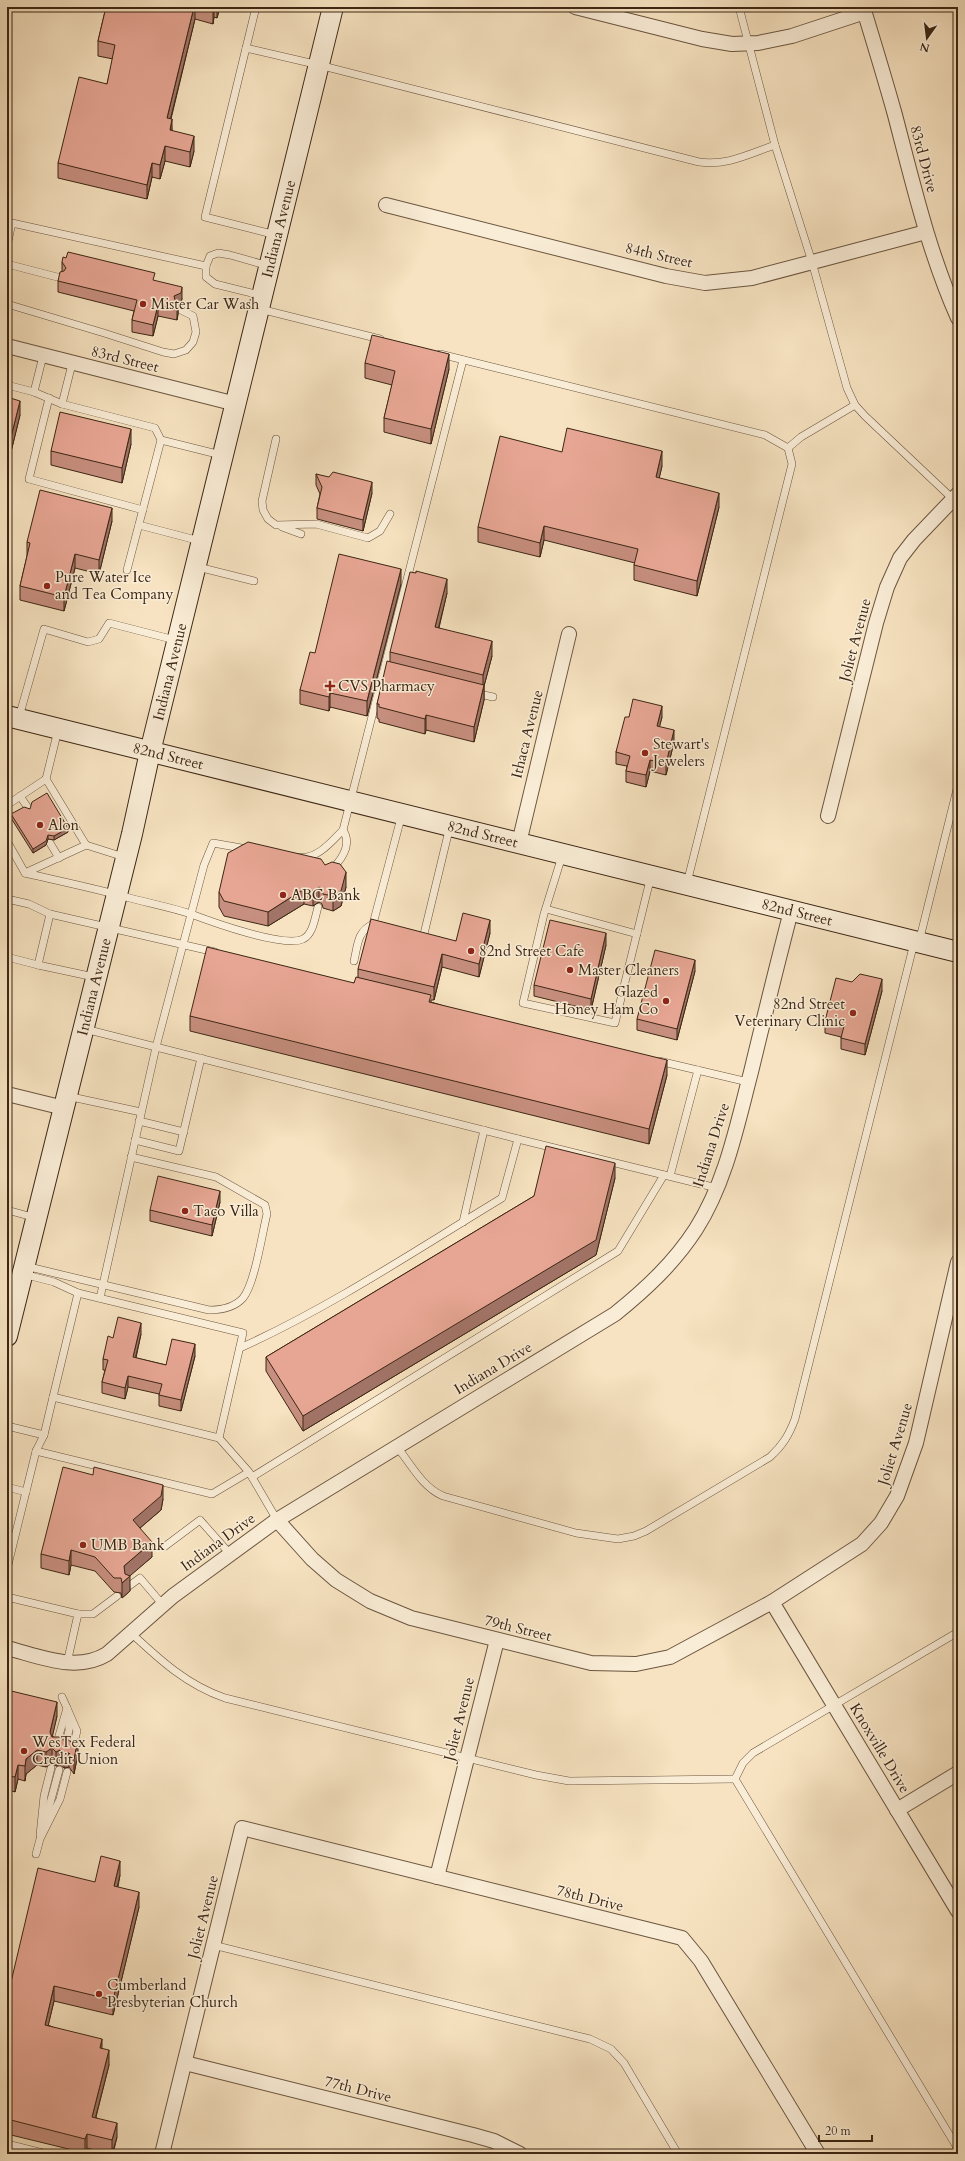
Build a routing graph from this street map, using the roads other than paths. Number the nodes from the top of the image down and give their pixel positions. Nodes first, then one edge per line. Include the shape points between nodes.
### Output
1 (256, 7) edge
2 (333, 7) edge
3 (575, 7) edge
4 (739, 7) edge
5 (864, 10) edge
6 (750, 44) junction
7 (246, 48) junction
8 (319, 65) junction
9 (774, 145) junction
10 (386, 205) dead end
11 (926, 232) junction
12 (277, 235) junction
13 (7, 246) edge
14 (812, 262) junction
15 (7, 264) edge
16 (206, 266) junction
17 (270, 266) junction
18 (61, 278) edge
19 (261, 303) junction
20 (7, 304) edge
21 (180, 309) dead end
22 (958, 318) edge
23 (388, 341) edge
24 (7, 346) edge
25 (433, 352) edge
26 (43, 356) junction
27 (463, 360) junction
28 (72, 364) junction
29 (7, 385) edge
30 (34, 392) junction
31 (49, 398) junction
32 (62, 404) junction
33 (236, 404) junction
34 (855, 405) junction
35 (276, 439) dead end
36 (161, 440) junction
37 (788, 448) junction
38 (223, 456) junction
39 (956, 499) edge
40 (143, 510) junction
41 (390, 514) dead end
42 (139, 525) junction
43 (276, 525) junction
44 (301, 534) dead end
45 (202, 542) junction
46 (196, 566) junction
47 (127, 570) dead end
48 (254, 581) dead end
49 (569, 634) dead end
50 (177, 641) junction
51 (464, 690) edge
52 (493, 697) dead end
53 (13, 718) edge
54 (59, 729) junction
55 (150, 752) junction
56 (46, 780) junction
57 (958, 785) edge
58 (20, 796) junction
59 (351, 801) junction
60 (7, 805) edge
61 (28, 808) edge
62 (402, 814) junction
63 (828, 816) dead end
64 (450, 826) junction
65 (343, 830) junction
66 (7, 841) edge
67 (50, 843) dead end
68 (519, 843) junction
69 (86, 845) junction
70 (255, 850) edge
71 (563, 854) junction
72 (290, 856) edge
73 (59, 858) junction
74 (126, 858) junction
75 (25, 873) junction
76 (326, 875) edge
77 (651, 876) junction
78 (686, 885) junction
79 (117, 895) junction
80 (7, 899) edge
81 (318, 907) dead end
82 (546, 909) junction
83 (791, 911) junction
84 (50, 914) junction
85 (191, 914) junction
86 (109, 926) junction
87 (637, 934) junction
88 (414, 935) edge
89 (917, 942) junction
90 (182, 944) junction
91 (958, 952) edge
92 (220, 953) edge
93 (7, 957) edge
94 (354, 961) dead end
95 (38, 965) junction
96 (97, 978) junction
97 (84, 1029) junction
98 (156, 1047) junction
99 (201, 1058) junction
100 (652, 1059) edge
101 (698, 1070) junction
102 (748, 1082) junction
103 (7, 1094) edge
104 (66, 1102) junction
105 (141, 1112) junction
106 (139, 1121) junction
107 (484, 1130) junction
108 (184, 1132) junction
109 (518, 1139) junction
110 (135, 1140) junction
111 (131, 1157) junction
112 (667, 1176) junction
113 (717, 1188) junction
114 (7, 1210) edge
115 (37, 1218) junction
116 (463, 1222) junction
117 (958, 1262) edge
118 (24, 1270) junction
119 (103, 1284) junction
120 (78, 1293) junction
121 (100, 1298) junction
122 (7, 1336) edge
123 (240, 1348) junction
124 (53, 1398) junction
125 (7, 1426) edge
126 (44, 1435) junction
127 (219, 1438) junction
128 (397, 1446) junction
129 (36, 1451) junction
130 (251, 1475) junction
131 (7, 1487) edge
132 (26, 1492) junction
133 (277, 1520) junction
134 (164, 1547) dead end
135 (230, 1554) junction
136 (7, 1569) edge
137 (129, 1586) edge
138 (117, 1596) edge
139 (7, 1597) edge
140 (772, 1602) junction
141 (163, 1605) junction
142 (78, 1614) junction
143 (958, 1632) edge
144 (131, 1633) junction
145 (497, 1640) junction
146 (7, 1648) edge
147 (67, 1663) junction
148 (62, 1697) dead end
149 (835, 1706) junction
150 (67, 1708) junction
151 (56, 1748) edge
152 (68, 1751) edge
153 (467, 1758) junction
154 (51, 1768) dead end
155 (59, 1770) dead end
156 (67, 1772) dead end
157 (958, 1773) edge
158 (735, 1779) junction
159 (897, 1810) junction
160 (242, 1828) joint
161 (40, 1839) junction
162 (36, 1854) dead end
163 (437, 1877) junction
164 (958, 1911) edge
165 (213, 1945) junction
166 (185, 2063) junction
167 (7, 2144) edge
168 (958, 2149) edge
169 (47, 2154) edge
170 (162, 2154) edge
171 (520, 2154) edge
172 (678, 2154) edge
173 (818, 2154) edge

1 - 7 lane
2 - 8 main road, Indiana Avenue
3 - 6 street via 702,39
4 - 6 lane
5 - 6 street via 792,36
5 - 11 street, 83rd Drive
6 - 9 lane
7 - 8 lane
7 - 12 lane via 205,217
8 - 9 lane via 699,162 724,163
8 - 12 main road, Indiana Avenue
9 - 14 lane
10 - 14 street, 84th Street via 666,276 704,283 752,278
11 - 14 street, 84th Street
11 - 22 street, 83rd Drive via 942,283
12 - 17 main road, Indiana Avenue
13 - 16 lane via 12,223
14 - 34 lane via 847,388
15 - 18 lane
16 - 17 lane via 210,256 218,253
16 - 19 lane via 206,277 215,284
17 - 19 main road, Indiana Avenue
19 - 23 lane
19 - 33 main road, Indiana Avenue
20 - 21 lane via 174,354 186,350 196,332 193,316
24 - 26 street, 83rd Street
25 - 27 lane
26 - 28 street, 83rd Street
26 - 30 lane
27 - 37 lane via 765,435
27 - 59 lane via 387,671
28 - 32 lane
28 - 33 street, 83rd Street
29 - 30 lane
30 - 31 lane
31 - 32 lane
31 - 40 lane via 29,479
32 - 36 lane via 155,428
33 - 38 main road, Indiana Avenue
34 - 37 lane
34 - 39 lane
35 - 43 lane via 262,501 268,519
36 - 38 lane
36 - 40 lane
37 - 78 lane via 792,464
38 - 45 main road, Indiana Avenue
39 - 63 street, Joliet Avenue via 914,540 900,558 887,587
40 - 42 lane
41 - 43 lane via 380,531 368,538 316,524
42 - 45 lane
42 - 47 lane
43 - 44 lane
45 - 46 main road, Indiana Avenue
46 - 48 lane
46 - 50 main road, Indiana Avenue
49 - 68 street, Ithaca Avenue
50 - 53 lane via 110,623 99,639 88,642 44,629
50 - 55 main road, Indiana Avenue
51 - 52 lane
53 - 54 main road, 82nd Street
54 - 55 main road, 82nd Street
54 - 56 lane
55 - 59 main road, 82nd Street
55 - 74 main road, Indiana Avenue
56 - 58 lane
56 - 69 lane
57 - 89 lane
58 - 60 lane
58 - 61 lane
59 - 62 main road, 82nd Street
59 - 65 lane
62 - 64 main road, 82nd Street
62 - 94 lane via 377,925 364,929 361,933
64 - 68 main road, 82nd Street
64 - 88 lane via 424,934
65 - 72 lane via 320,852 303,858
65 - 76 lane via 348,837 348,848
66 - 75 lane
67 - 73 lane
68 - 71 main road, 82nd Street
69 - 73 lane
69 - 74 lane
70 - 85 lane via 213,843 204,865
71 - 77 main road, 82nd Street
71 - 82 lane
73 - 75 lane
74 - 79 main road, Indiana Avenue
75 - 79 lane
77 - 78 main road, 82nd Street
77 - 87 lane
78 - 83 main road, 82nd Street
79 - 85 lane
79 - 86 main road, Indiana Avenue
80 - 84 lane via 28,904
81 - 85 lane via 310,932 298,941 280,940 234,929
82 - 87 lane
82 - 87 lane via 523,1003 615,1023
83 - 89 main road, 82nd Street
83 - 102 street, Indiana Drive
84 - 86 lane
84 - 95 lane
85 - 90 lane
86 - 90 lane
86 - 96 main road, Indiana Avenue
89 - 91 main road, 82nd Street
89 - 128 lane via 795,1419 782,1447 770,1457 660,1523 634,1536 618,1539 576,1533 433,1492
90 - 92 lane
90 - 98 lane
93 - 95 lane
95 - 96 lane
96 - 97 main road, Indiana Avenue
97 - 98 lane
97 - 104 main road, Indiana Avenue
98 - 99 lane
98 - 105 lane
99 - 107 lane
99 - 108 lane
100 - 101 lane
101 - 102 lane
101 - 112 lane
102 - 113 street, Indiana Drive via 732,1145
103 - 104 street
104 - 105 lane
104 - 115 main road, Indiana Avenue
105 - 106 lane
106 - 108 lane
106 - 110 lane
107 - 109 lane
107 - 116 lane
108 - 110 lane via 179,1151
109 - 112 lane
109 - 116 lane via 502,1198
110 - 111 lane
111 - 119 lane
111 - 119 lane via 216,1177 266,1205 267,1214 250,1284 243,1298 232,1306 222,1310 209,1310
112 - 113 lane
112 - 130 lane via 618,1251
113 - 128 street, Indiana Drive via 696,1228 675,1258 646,1289 615,1314
114 - 115 lane
115 - 118 main road, Indiana Avenue
116 - 123 lane via 339,1296 275,1332
117 - 140 street, Joliet Avenue via 916,1443 897,1496 881,1523 862,1544
118 - 119 lane
118 - 120 lane
118 - 122 main road, Indiana Avenue
119 - 121 lane
120 - 121 lane
120 - 124 lane
121 - 123 lane via 244,1333
123 - 127 lane
124 - 126 lane
124 - 127 lane
125 - 126 lane
126 - 129 lane
127 - 130 lane
128 - 133 street, Indiana Drive
129 - 130 lane via 212,1494
129 - 132 lane
130 - 133 lane
131 - 132 lane
132 - 136 lane
133 - 135 street, Indiana Drive
133 - 145 street, 79th Street via 312,1559 370,1600 411,1618
134 - 135 lane via 200,1520
135 - 141 street, Indiana Drive
137 - 141 lane via 140,1578
138 - 142 lane via 93,1614
139 - 142 lane
140 - 145 street, 79th Street via 670,1657 636,1664 591,1663
140 - 149 street, Knoxville Drive
141 - 144 street, Indiana Drive
142 - 147 lane
143 - 149 lane
144 - 147 street, Indiana Drive via 96,1661 85,1664
144 - 153 lane via 167,1666 205,1691
145 - 153 street, Joliet Avenue
146 - 147 street, Indiana Drive
148 - 150 lane
149 - 158 lane via 754,1753 743,1763
149 - 159 street, Knoxville Drive
150 - 151 lane
150 - 152 lane via 77,1731
153 - 158 lane via 569,1781
153 - 163 street, Joliet Avenue
154 - 161 lane via 44,1796
155 - 161 lane
156 - 161 lane via 60,1799
157 - 159 street
158 - 168 lane
159 - 164 street, Knoxville Drive
160 - 163 street, 78th Drive
160 - 165 street, Joliet Avenue
161 - 162 lane
163 - 173 street, 78th Drive via 682,1938 701,1961
165 - 166 street, Joliet Avenue
165 - 172 lane via 590,2039 611,2049 624,2063
166 - 170 street, Joliet Avenue
166 - 171 street, 77th Drive via 473,2135
167 - 169 lane

